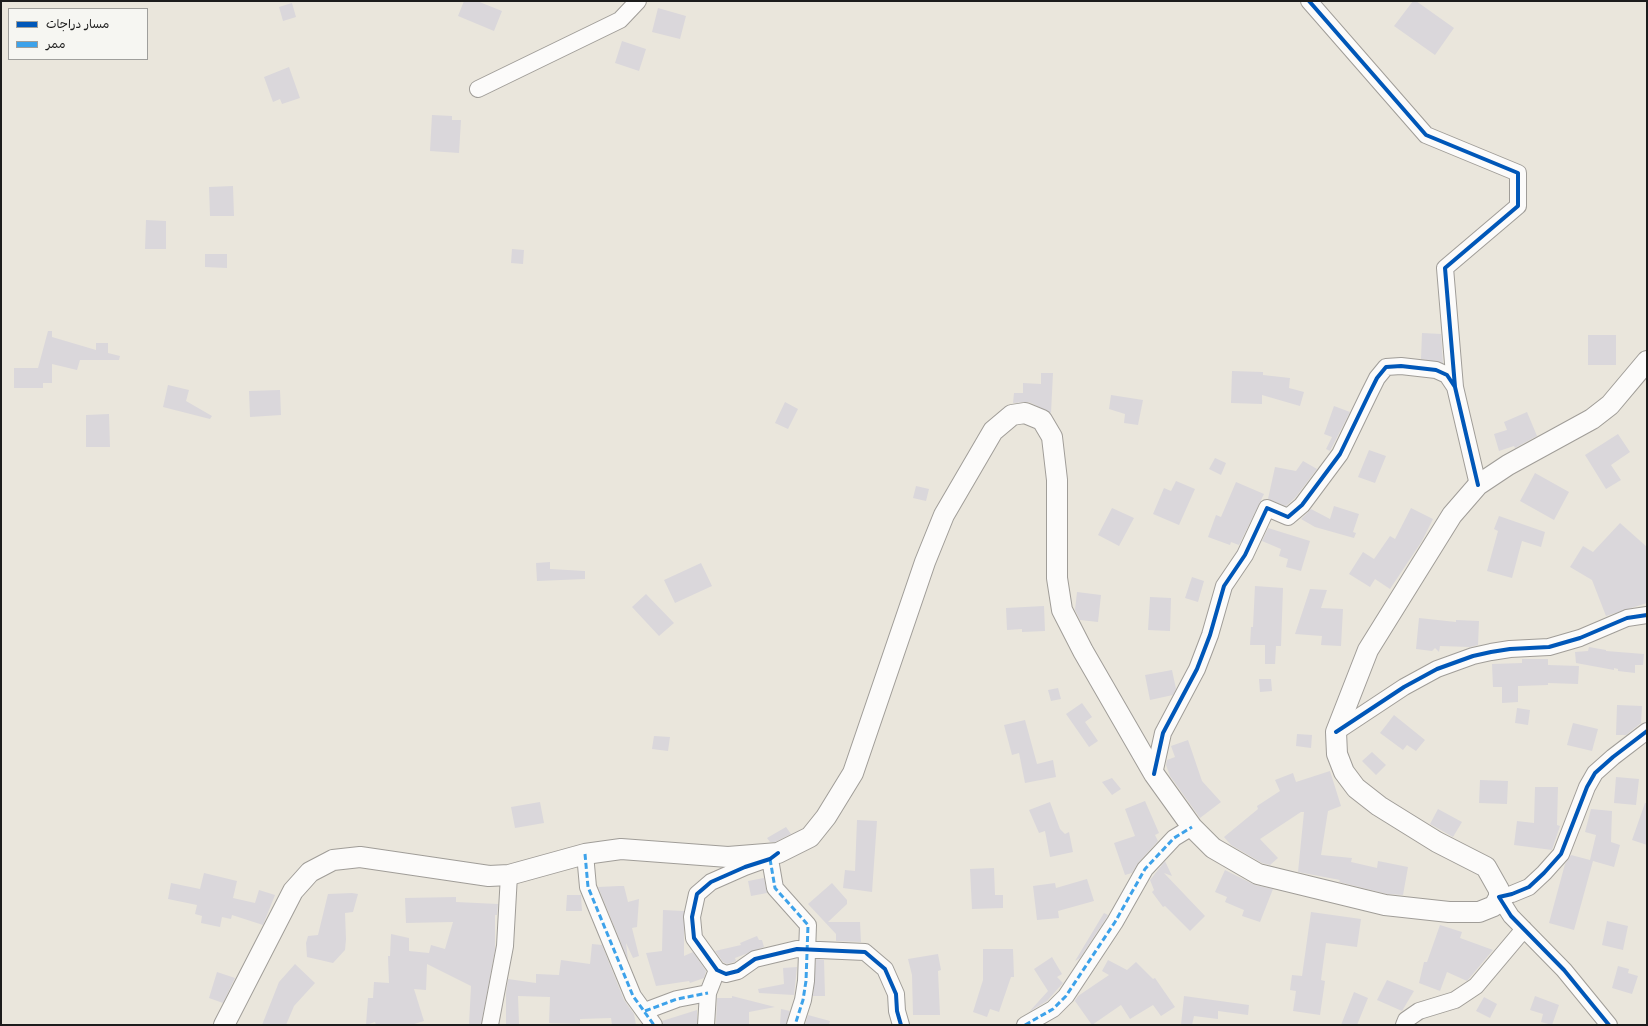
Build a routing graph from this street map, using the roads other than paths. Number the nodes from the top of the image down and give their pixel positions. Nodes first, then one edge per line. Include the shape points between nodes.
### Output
1 (638, 1) edge
2 (1309, 1) edge
3 (478, 89) dead end
4 (1647, 361) edge
5 (1455, 387) junction
6 (1478, 485) junction
7 (1647, 615) edge
8 (1647, 731) edge
9 (1336, 732) junction
10 (1154, 774) junction
11 (1192, 827) junction
12 (585, 854) junction
13 (774, 856) junction
14 (509, 875) junction
15 (1499, 897) junction
16 (1524, 929) junction
17 (808, 949) junction
18 (717, 970) junction
19 (708, 993) junction
20 (645, 1011) junction
21 (224, 1025) edge
22 (490, 1025) edge
23 (654, 1025) edge
24 (706, 1025) edge
25 (795, 1025) edge
26 (901, 1025) edge
27 (1025, 1025) edge
28 (1404, 1025) edge
29 (1609, 1025) edge

1 - 3 street via 620,20
2 - 5 street via 1426,135 1518,173 1518,206 1446,268
4 - 6 main road via 1610,405 1592,419 1508,465
5 - 6 street
5 - 10 street via 1447,375 1436,370 1386,367 1368,394 1340,454 1302,505 1288,517 1267,508 1245,555 1224,586 1197,669 1163,733
6 - 9 main road via 1452,515 1368,650
7 - 9 street via 1627,618 1580,638 1549,647 1491,652 1437,669 1404,687
8 - 15 street via 1595,773 1561,854 1529,887
9 - 15 main road via 1337,754 1344,772 1356,788 1379,806 1437,842 1486,867 1500,890
10 - 11 main road
10 - 13 main road via 1062,610 1057,578 1057,480 1052,437 1042,420 1025,413 1012,415 993,431 944,515 925,562 853,773 826,817 810,837
11 - 15 main road via 1213,848 1258,874 1384,905 1448,912 1480,912 1494,906
11 - 27 street via 1174,838 1144,869 1115,922 1066,996 1053,1009
12 - 13 main road via 621,849 728,857
12 - 14 main road
12 - 20 street via 588,887 633,996
13 - 17 street via 775,888 808,925
13 - 18 street via 712,882 697,894 692,917 694,938
14 - 21 main road via 489,876 360,857 333,860 310,872 293,890
14 - 22 street via 505,946
15 - 16 street via 1511,916
16 - 28 street via 1476,986 1456,1000 1418,1011 1406,1020
16 - 29 street via 1564,970
17 - 18 street via 768,954 755,958 738,971 726,974
17 - 25 street via 803,1000
17 - 26 street via 865,952 885,969 896,994
18 - 19 street
19 - 20 street via 677,999
19 - 24 street
20 - 23 street

